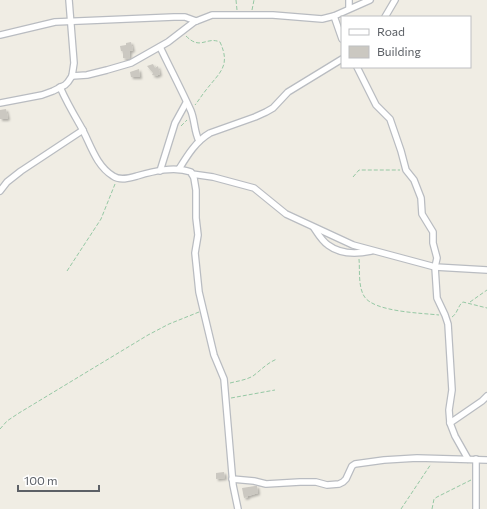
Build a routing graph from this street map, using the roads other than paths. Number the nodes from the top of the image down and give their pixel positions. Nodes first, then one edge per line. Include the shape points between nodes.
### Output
1 (69, 0) edge
2 (349, 0) edge
3 (370, 0) edge
4 (395, 0) edge
5 (349, 8) junction
6 (334, 16) junction
7 (386, 16) edge
8 (196, 21) junction
9 (70, 22) junction
10 (0, 35) edge
11 (341, 36) edge
12 (160, 47) junction
13 (341, 60) edge
14 (358, 68) edge
15 (72, 76) junction
16 (60, 87) junction
17 (0, 103) edge
18 (186, 103) junction
19 (83, 130) junction
20 (199, 140) junction
21 (179, 170) junction
22 (160, 171) junction
23 (192, 174) junction
24 (0, 191) edge
25 (314, 228) junction
26 (371, 250) junction
27 (435, 267) junction
28 (487, 270) edge
29 (487, 396) edge
30 (450, 423) junction
31 (468, 459) junction
32 (476, 459) junction
33 (487, 460) edge
34 (232, 479) junction
35 (238, 509) edge
36 (476, 509) edge

1 - 9 street
2 - 5 street
3 - 5 street
4 - 7 street
5 - 6 street
6 - 8 street via 313,18 237,14 212,15
6 - 11 street
8 - 9 street via 174,17
8 - 12 street
9 - 10 street via 55,22
9 - 15 street via 74,63
12 - 15 street via 119,67
12 - 18 street
13 - 20 street via 288,92 266,112 210,132
14 - 27 street via 376,105 390,119 406,170 414,180 421,198 423,218 433,232 437,258
15 - 16 street
16 - 17 street via 42,95
16 - 19 street
18 - 20 street via 191,110
18 - 22 street via 180,113
19 - 22 street via 94,155 114,177 128,178
19 - 24 street via 20,171
20 - 21 street
21 - 22 street
21 - 23 street via 186,170
23 - 25 street via 213,176 254,188 286,214
23 - 34 street via 196,190 198,235 195,253 199,292 214,355 224,379
25 - 26 street
25 - 26 street via 327,245 337,250 351,253
26 - 27 street
27 - 28 street
27 - 30 street via 437,298 446,318 452,390
29 - 30 street
30 - 31 street
31 - 32 street
31 - 34 street via 401,458 355,464 344,482 327,485 316,482 266,484
32 - 33 street
32 - 36 street
34 - 35 street

